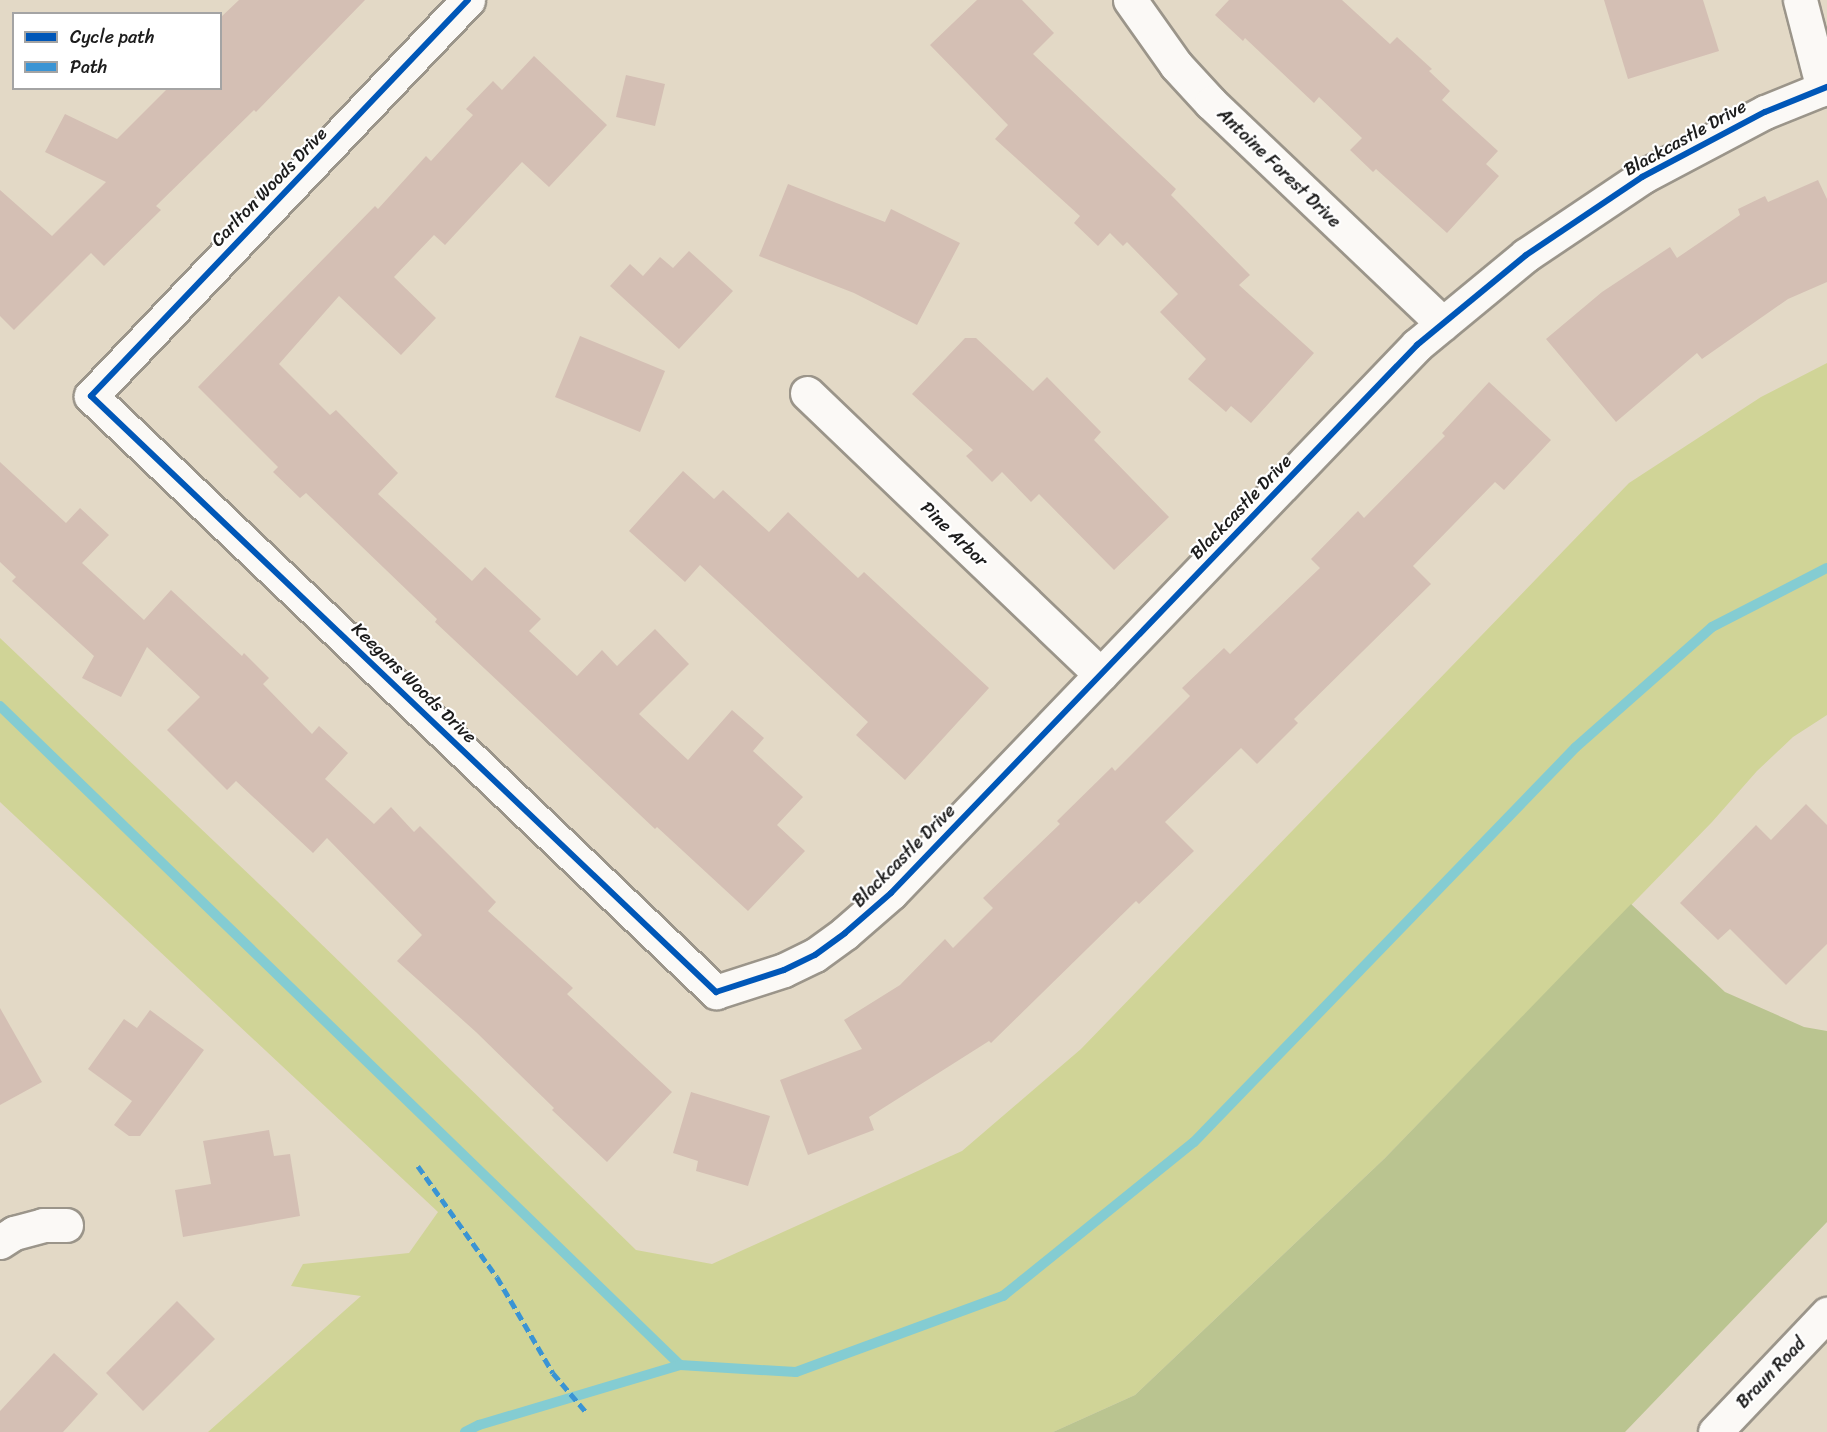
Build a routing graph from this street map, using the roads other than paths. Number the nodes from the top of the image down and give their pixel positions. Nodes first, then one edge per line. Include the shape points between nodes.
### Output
1 (468, 0) edge
2 (1130, 0) edge
3 (1800, 0) edge
4 (1825, 88) edge
5 (1443, 324) junction
6 (807, 393) dead end
7 (91, 396) joint
8 (1101, 675) junction
9 (716, 992) joint
10 (66, 1225) dead end
11 (0, 1242) edge
12 (1827, 1314) edge
13 (1715, 1432) edge

1 - 7 street, Carlton Woods Drive
2 - 5 street, Antoine Forest Drive via 1176,65 1211,103
3 - 4 street
4 - 5 street, Blackcastle Drive via 1765,112 1641,177 1526,255
5 - 8 street, Blackcastle Drive via 1417,345
6 - 8 street, Pine Arbor
7 - 9 street, Keegans Woods Drive
8 - 9 street, Blackcastle Drive via 891,893 845,933 815,955 784,970
10 - 11 street via 43,1225 14,1233
12 - 13 street, Braun Road

